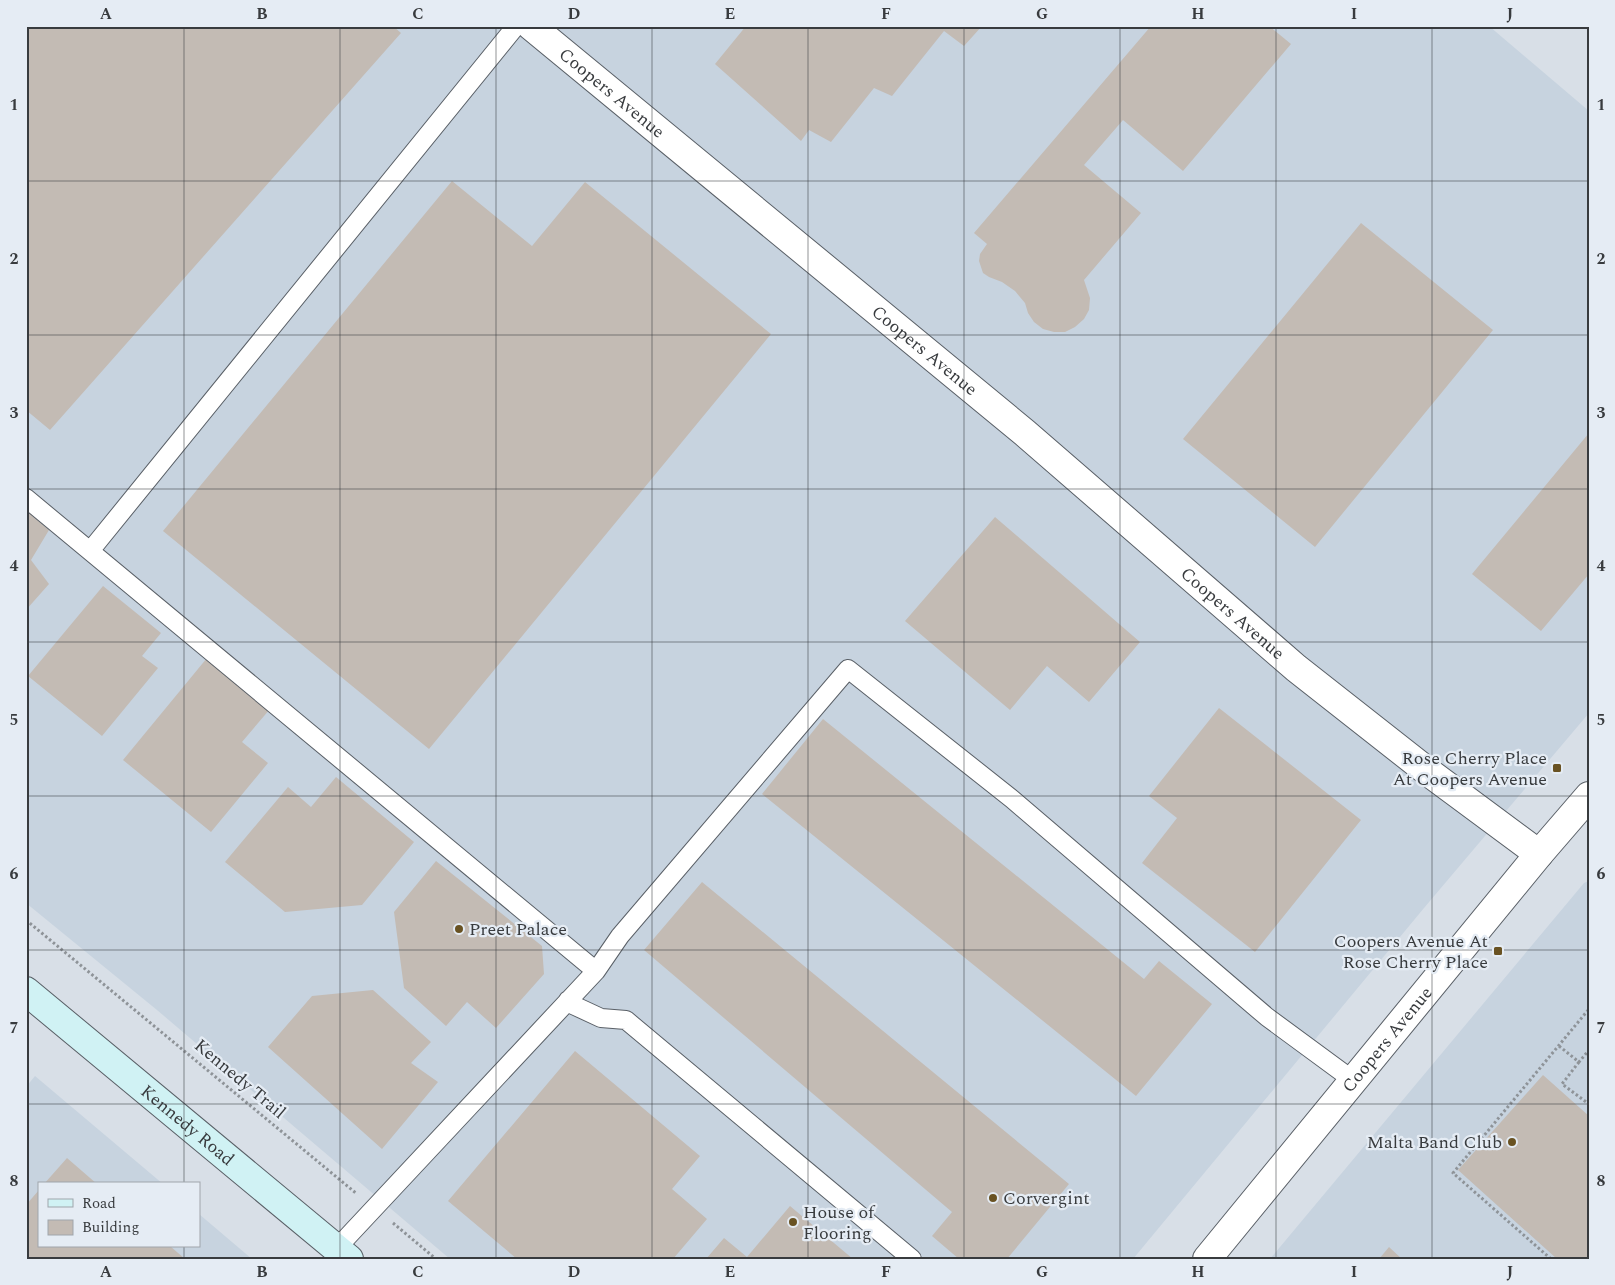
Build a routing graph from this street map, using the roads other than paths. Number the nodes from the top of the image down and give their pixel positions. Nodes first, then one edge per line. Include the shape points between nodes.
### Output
1 (516, 26) edge
2 (531, 26) edge
3 (26, 498) edge
4 (90, 551) junction
5 (1589, 796) edge
6 (1539, 854) junction
7 (596, 971) junction
8 (29, 999) edge
9 (568, 1000) junction
10 (1354, 1081) junction
11 (342, 1254) edge
12 (912, 1259) edge
13 (1207, 1259) edge

1 - 4 lane
2 - 6 street, Coopers Avenue via 1025,433 1296,668
3 - 4 lane
4 - 7 lane
5 - 6 street
6 - 10 street, Coopers Avenue
7 - 9 lane
7 - 10 lane via 620,936 848,669 1012,799 1267,1017
8 - 11 main road, Kennedy Road
9 - 11 lane via 374,1208
9 - 12 lane via 601,1018 626,1020
10 - 13 street, Coopers Avenue

